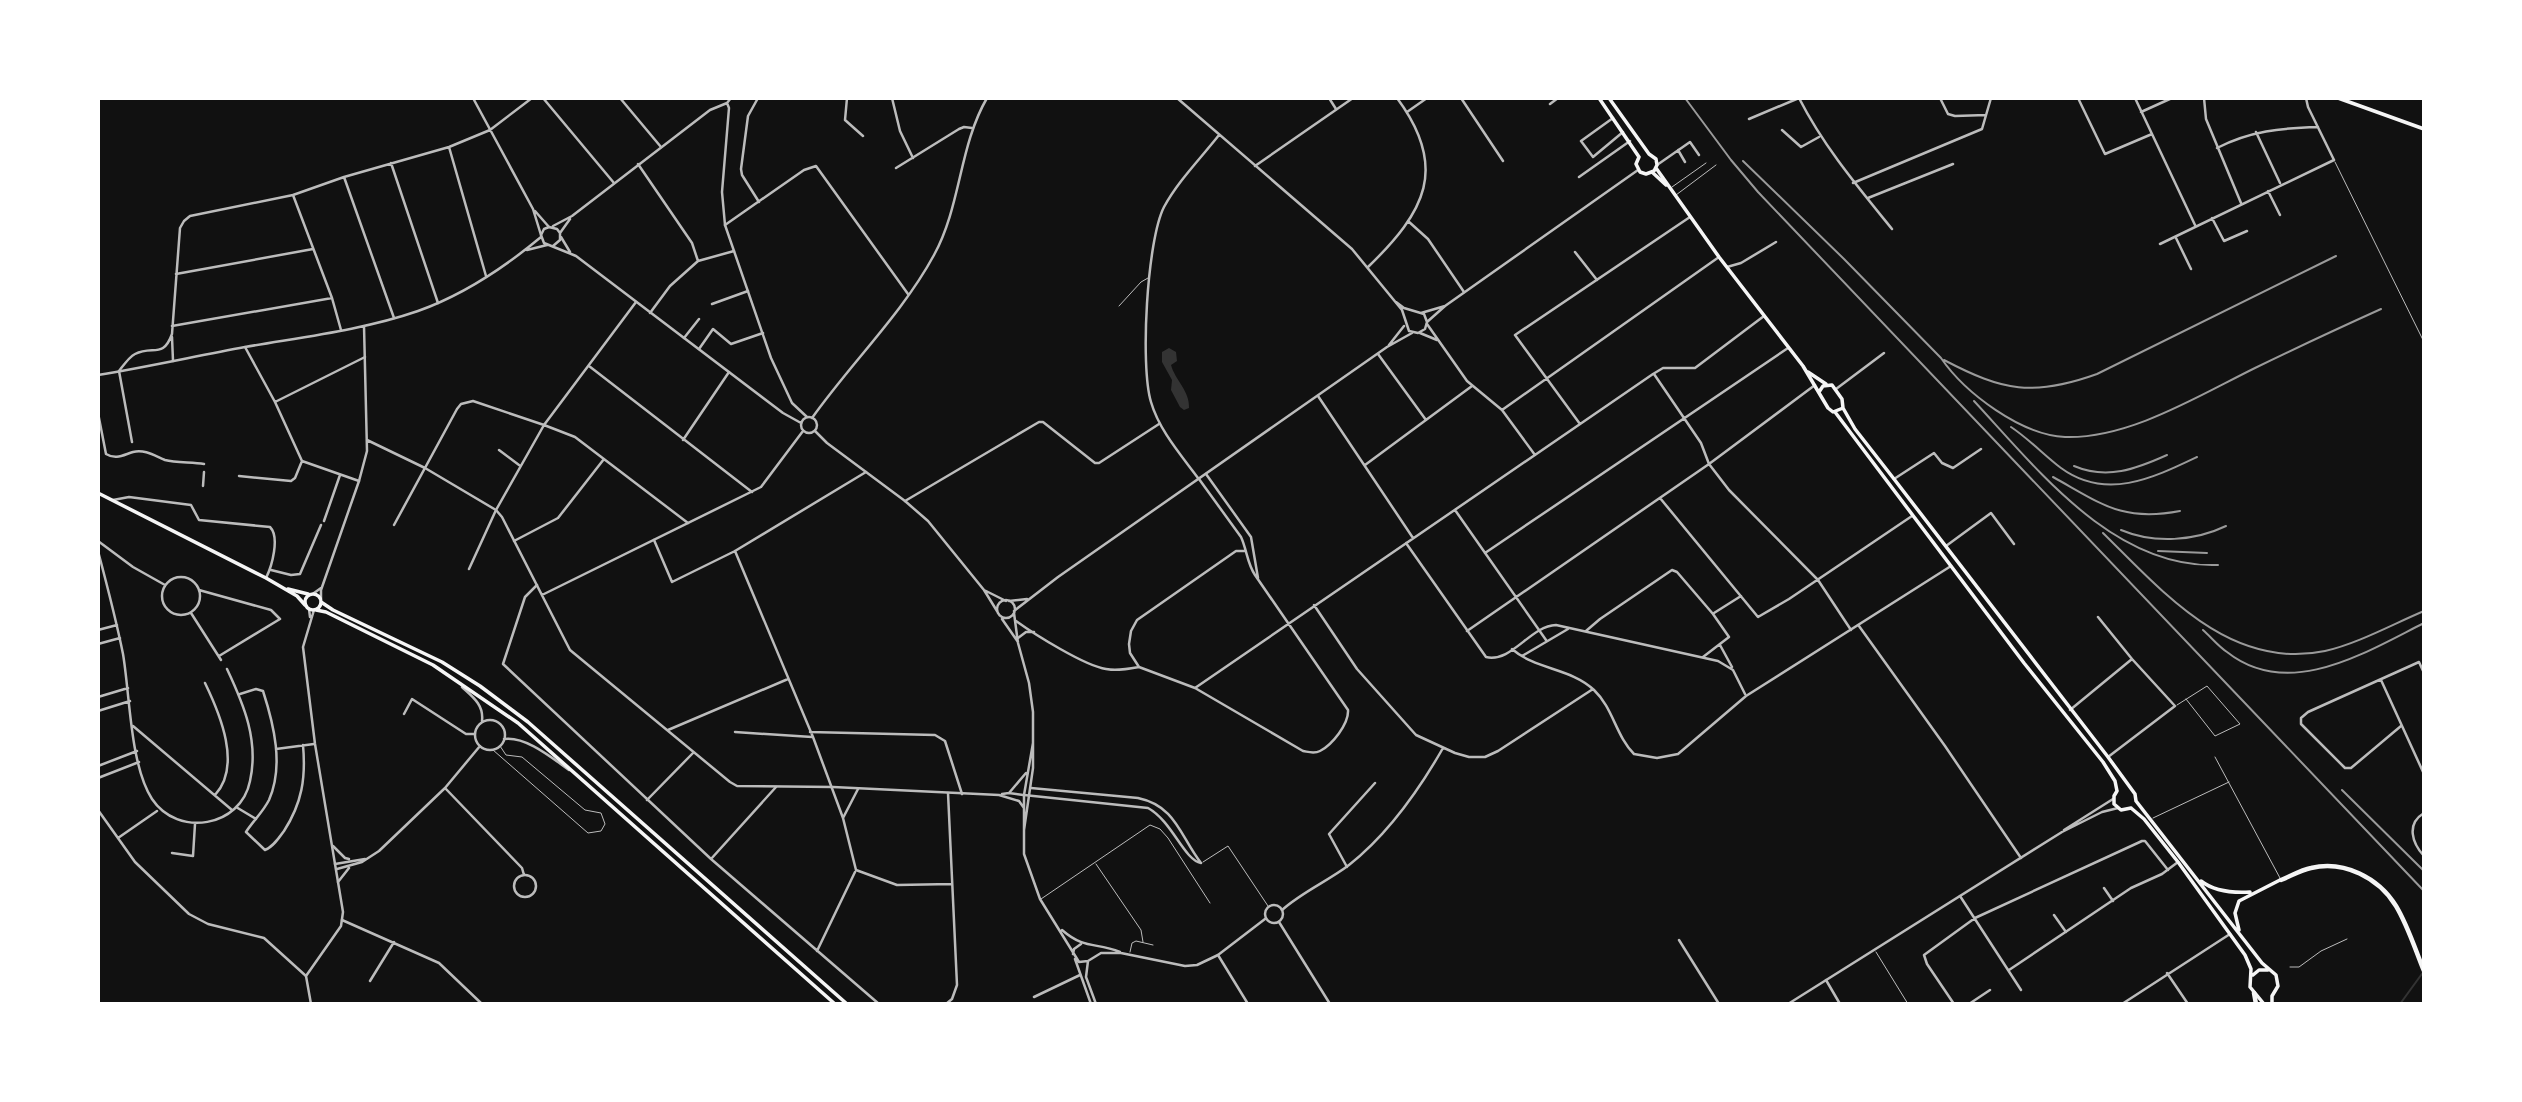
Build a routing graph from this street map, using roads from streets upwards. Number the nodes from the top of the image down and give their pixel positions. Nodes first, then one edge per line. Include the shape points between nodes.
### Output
1 (473, 98) edge
2 (532, 98) edge
3 (543, 98) edge
4 (620, 98) edge
5 (731, 98) edge
6 (758, 98) edge
7 (847, 98) edge
8 (892, 98) edge
9 (987, 98) edge
10 (1177, 98) edge
11 (1329, 98) edge
12 (1351, 98) edge
13 (1397, 98) edge
14 (1427, 98) edge
15 (1461, 98) edge
16 (1558, 98) edge
17 (1599, 98) edge
18 (1609, 98) edge
19 (1940, 98) edge
20 (1991, 98) edge
21 (2078, 98) edge
22 (2135, 98) edge
23 (2172, 98) edge
24 (2204, 98) edge
25 (2306, 98) edge
26 (2338, 98) edge
27 (727, 103) junction
28 (1550, 104) dead end
29 (1336, 109) junction
30 (1407, 112) junction
31 (2141, 112) junction
32 (1986, 115) junction
33 (1613, 118) junction
34 (1749, 119) dead end
35 (2318, 127) junction
36 (972, 128) junction
37 (2424, 129) edge
38 (490, 130) junction
39 (1782, 130) dead end
40 (1623, 132) junction
41 (2256, 132) junction
42 (2152, 134) junction
43 (1219, 135) junction
44 (863, 136) dead end
45 (1820, 137) junction
46 (1630, 141) junction
47 (449, 147) junction
48 (661, 147) junction
49 (2217, 148) junction
50 (1678, 150) junction
51 (1649, 154) junction
52 (1699, 155) dead end
53 (1639, 157) junction
54 (913, 158) junction
55 (1503, 161) dead end
56 (1685, 162) dead end
57 (391, 163) junction
58 (1952, 163) dead end
59 (638, 164) junction
60 (1255, 166) junction
61 (1656, 166) junction
62 (896, 168) dead end
63 (1638, 170) junction
64 (1652, 173) junction
65 (344, 177) junction
66 (1579, 177) dead end
67 (614, 183) junction
68 (1853, 183) junction
69 (2280, 184) junction
70 (1671, 189) junction
71 (2268, 191) junction
72 (293, 195) junction
73 (1867, 199) junction
74 (759, 202) junction
75 (2242, 204) junction
76 (533, 209) junction
77 (2280, 215) dead end
78 (572, 216) junction
79 (1689, 217) junction
80 (2213, 218) junction
81 (1408, 221) junction
82 (725, 225) junction
83 (2196, 226) junction
84 (550, 227) junction
85 (1892, 229) dead end
86 (2247, 231) dead end
87 (560, 235) junction
88 (541, 236) junction
89 (2175, 236) junction
90 (1776, 242) dead end
91 (2160, 244) dead end
92 (547, 245) junction
93 (553, 246) junction
94 (313, 249) junction
95 (527, 250) junction
96 (734, 251) junction
97 (1575, 252) dead end
98 (572, 254) junction
99 (1719, 257) junction
100 (698, 261) junction
101 (1368, 267) junction
102 (1727, 267) junction
103 (2191, 269) dead end
104 (176, 274) junction
105 (486, 276) junction
106 (1597, 280) junction
107 (748, 291) junction
108 (1464, 292) junction
109 (908, 294) junction
110 (332, 298) junction
111 (636, 302) junction
112 (1396, 302) junction
113 (438, 303) junction
114 (712, 304) dead end
115 (1445, 306) junction
116 (1414, 312) junction
117 (650, 313) junction
118 (1421, 313) junction
119 (1764, 316) junction
120 (394, 318) junction
121 (699, 318) dead end
122 (1406, 321) junction
123 (1427, 323) junction
124 (172, 326) junction
125 (364, 326) junction
126 (341, 330) junction
127 (1412, 332) junction
128 (763, 333) junction
129 (1420, 333) junction
130 (172, 334) junction
131 (683, 339) junction
132 (1439, 342) junction
133 (245, 347) junction
134 (1387, 347) junction
135 (1788, 348) junction
136 (698, 350) junction
137 (1884, 353) dead end
138 (1378, 354) junction
139 (365, 357) junction
140 (173, 361) junction
141 (589, 366) junction
142 (1806, 370) junction
143 (119, 371) junction
144 (729, 373) junction
145 (98, 374) edge
146 (1653, 374) junction
147 (1547, 379) junction
148 (1826, 384) junction
149 (1815, 385) junction
150 (1472, 386) junction
151 (1838, 391) junction
152 (1819, 392) junction
153 (1318, 396) junction
154 (275, 401) junction
155 (1843, 408) junction
156 (1502, 410) junction
157 (1835, 412) junction
158 (98, 413) edge
159 (807, 417) junction
160 (812, 418) junction
161 (1685, 419) junction
162 (1426, 420) junction
163 (801, 423) junction
164 (1160, 423) junction
165 (1580, 424) junction
166 (544, 425) junction
167 (803, 431) junction
168 (815, 431) junction
169 (367, 440) junction
170 (683, 440) junction
171 (132, 442) dead end
172 (1981, 449) dead end
173 (499, 450) dead end
174 (1535, 455) junction
175 (604, 459) junction
176 (302, 461) junction
177 (204, 464) dead end
178 (1709, 464) junction
179 (1365, 465) junction
180 (520, 466) junction
181 (425, 468) junction
182 (204, 472) dead end
183 (866, 472) junction
184 (1206, 474) junction
185 (340, 475) junction
186 (239, 477) dead end
187 (1199, 479) junction
188 (1894, 480) junction
189 (359, 481) junction
190 (203, 486) dead end
191 (751, 492) junction
192 (98, 493) edge
193 (1660, 498) junction
194 (113, 500) junction
195 (905, 501) junction
196 (496, 510) junction
197 (1455, 510) junction
198 (1912, 515) junction
199 (688, 523) junction
200 (394, 525) dead end
201 (1413, 538) junction
202 (654, 540) junction
203 (98, 541) edge
204 (514, 541) junction
205 (1406, 543) junction
206 (2014, 544) dead end
207 (1946, 546) junction
208 (98, 551) edge
209 (735, 551) junction
210 (1245, 551) junction
211 (1485, 553) junction
212 (1254, 561) junction
213 (1248, 563) junction
214 (1951, 566) junction
215 (469, 569) dead end
216 (271, 570) junction
217 (266, 578) junction
218 (1818, 580) junction
219 (1259, 581) junction
220 (324, 582) junction
221 (165, 585) junction
222 (280, 586) junction
223 (537, 586) junction
224 (199, 590) junction
225 (984, 590) junction
226 (312, 594) junction
227 (542, 596) junction
228 (1741, 596) junction
229 (1517, 598) junction
230 (321, 600) junction
231 (1027, 600) junction
232 (1007, 601) junction
233 (1314, 605) junction
234 (311, 608) junction
235 (997, 611) junction
236 (191, 612) junction
237 (1014, 612) junction
238 (1713, 614) junction
239 (1000, 616) junction
240 (2098, 617) dead end
241 (1015, 620) junction
242 (1290, 624) junction
243 (117, 625) junction
244 (1859, 626) junction
245 (1539, 629) junction
246 (1567, 629) junction
247 (98, 630) edge
248 (1467, 631) junction
249 (1586, 631) junction
250 (1851, 631) junction
251 (1034, 632) junction
252 (120, 638) junction
253 (1018, 640) junction
254 (1546, 640) junction
255 (98, 644) edge
256 (1720, 645) junction
257 (1512, 649) junction
258 (1521, 657) junction
259 (1703, 657) junction
260 (2132, 659) junction
261 (1139, 667) junction
262 (227, 669) dead end
263 (1733, 670) junction
264 (2424, 673) edge
265 (449, 675) junction
266 (788, 679) junction
267 (2381, 680) junction
268 (205, 683) dead end
269 (128, 688) junction
270 (1195, 688) junction
271 (1593, 689) junction
272 (240, 694) junction
273 (1746, 696) junction
274 (98, 697) edge
275 (130, 701) junction
276 (98, 710) edge
277 (2070, 710) junction
278 (404, 713) dead end
279 (482, 722) junction
280 (133, 726) junction
281 (2401, 726) junction
282 (668, 730) junction
283 (735, 732) dead end
284 (810, 732) junction
285 (475, 734) junction
286 (813, 737) junction
287 (504, 739) junction
288 (1033, 743) junction
289 (315, 744) junction
290 (303, 745) junction
291 (480, 746) junction
292 (1443, 747) junction
293 (276, 749) junction
294 (137, 751) junction
295 (694, 752) junction
296 (2108, 757) junction
297 (139, 762) junction
298 (98, 766) edge
299 (1028, 770) junction
300 (2424, 774) edge
301 (98, 778) edge
302 (579, 778) junction
303 (1375, 783) dead end
304 (776, 787) junction
305 (833, 787) junction
306 (444, 788) junction
307 (1031, 788) junction
308 (858, 789) junction
309 (2130, 789) junction
310 (2117, 791) junction
311 (948, 793) junction
312 (1009, 793) junction
313 (962, 794) junction
314 (215, 795) junction
315 (999, 795) junction
316 (1024, 795) junction
317 (1030, 796) junction
318 (2113, 799) junction
319 (647, 800) junction
320 (2136, 801) junction
321 (234, 808) junction
322 (1024, 808) junction
323 (2118, 808) junction
324 (2131, 808) junction
325 (98, 810) edge
326 (157, 811) dead end
327 (2424, 813) edge
328 (843, 818) junction
329 (256, 820) junction
330 (195, 824) junction
331 (1024, 831) junction
332 (2062, 832) junction
333 (118, 838) junction
334 (331, 844) junction
335 (172, 853) dead end
336 (2424, 856) edge
337 (2021, 858) junction
338 (368, 859) junction
339 (711, 859) junction
340 (352, 860) junction
341 (2178, 862) junction
342 (335, 864) junction
343 (353, 865) junction
344 (1346, 867) junction
345 (336, 869) junction
346 (856, 870) junction
347 (2168, 870) junction
348 (524, 875) junction
349 (2195, 875) junction
350 (2281, 880) joint
351 (338, 882) junction
352 (952, 884) junction
353 (2104, 887) dead end
354 (2253, 892) junction
355 (1960, 896) junction
356 (2113, 901) junction
357 (1282, 910) junction
358 (2054, 915) dead end
359 (1975, 918) junction
360 (1265, 919) junction
361 (342, 920) junction
362 (1279, 922) junction
363 (1060, 928) junction
364 (2066, 932) junction
365 (2230, 934) junction
366 (2241, 935) junction
367 (1679, 940) dead end
368 (394, 942) junction
369 (1083, 944) junction
370 (817, 951) junction
371 (1121, 953) junction
372 (1090, 954) junction
373 (1218, 955) junction
374 (1074, 956) junction
375 (2423, 969) edge
376 (2009, 970) junction
377 (2269, 971) junction
378 (2167, 973) junction
379 (1080, 975) junction
380 (306, 976) junction
381 (2252, 977) junction
382 (1826, 980) junction
383 (370, 981) dead end
384 (1990, 990) dead end
385 (2021, 990) dead end
386 (2256, 995) junction
387 (2272, 996) junction
388 (1034, 997) dead end
389 (311, 1004) edge
390 (482, 1004) edge
391 (835, 1004) edge
392 (848, 1004) edge
393 (879, 1004) edge
394 (946, 1004) edge
395 (1091, 1004) edge
396 (1096, 1004) edge
397 (1248, 1004) edge
398 (1330, 1004) edge
399 (1719, 1004) edge
400 (1788, 1004) edge
401 (1840, 1004) edge
402 (1954, 1004) edge
403 (1969, 1004) edge
404 (2122, 1004) edge
405 (2188, 1004) edge
406 (2256, 1004) edge
407 (2264, 1004) edge
408 (2272, 1004) edge

1 - 38 street
2 - 38 street
3 - 67 street
4 - 48 street
5 - 27 street
6 - 74 street via 748,116 741,169
7 - 44 street via 845,120
8 - 54 street
9 - 36 street
10 - 43 street
11 - 29 street
12 - 29 street
13 - 30 street
14 - 30 street
15 - 55 street
16 - 28 street
17 - 33 main road
18 - 51 main road
19 - 32 street via 1948,114
20 - 32 street
21 - 42 street via 2105,154
22 - 31 street
23 - 31 street
24 - 49 street
25 - 35 street
26 - 37 main road
27 - 48 street via 710,110
27 - 82 street via 722,192
29 - 60 street
30 - 81 street via 1419,134 1426,171 1424,190
31 - 42 street
32 - 68 street via 1982,129
33 - 40 main road
33 - 40 street via 1581,141 1593,157
34 - 45 street via 1799,98
35 - 41 street
35 - 69 street via 2334,160
36 - 54 street via 959,129
36 - 109 street via 945,230
38 - 47 street
38 - 76 street
39 - 45 street via 1801,147
40 - 46 main road
41 - 49 street
41 - 69 street
42 - 83 street
43 - 60 street
43 - 164 street via 1164,208 1153,240 1146,378
45 - 68 street
46 - 53 main road
46 - 66 street
47 - 57 street
47 - 105 street
48 - 59 street
49 - 75 street
50 - 52 street via 1690,142
50 - 56 street
50 - 61 street
51 - 53 main road
51 - 61 main road
53 - 63 main road
54 - 62 street
57 - 65 street
57 - 113 street
58 - 73 street
59 - 67 street
59 - 100 street via 692,243
60 - 101 street
61 - 64 main road
61 - 70 main road
63 - 64 main road
63 - 108 street
64 - 70 main road
65 - 72 street
65 - 120 street
67 - 78 street
68 - 73 street
69 - 71 street
70 - 79 main road
71 - 75 street
71 - 77 street
72 - 94 street
72 - 104 street via 184,220
73 - 85 street
74 - 82 street
74 - 109 street via 804,170 818,167
75 - 80 street
76 - 84 street
76 - 88 street
78 - 84 street
78 - 87 street
79 - 99 main road
79 - 106 street
80 - 83 street
80 - 86 street via 2224,241
81 - 101 street
81 - 108 street via 1428,239
82 - 96 street
83 - 89 street
84 - 87 street
84 - 88 street
87 - 93 street
87 - 98 street
88 - 92 street
88 - 95 street
89 - 91 street
89 - 103 street
90 - 102 street
92 - 93 street
92 - 95 street
93 - 98 street
94 - 104 street
94 - 110 street
95 - 105 street
96 - 100 street
96 - 107 street
97 - 106 street
98 - 111 street
99 - 102 main road
99 - 147 street
100 - 117 street via 670,286
101 - 112 street
102 - 119 main road
104 - 124 street
105 - 113 street
106 - 147 street via 1515,335
107 - 114 street
107 - 128 street
108 - 115 street
109 - 160 street
110 - 124 street
110 - 126 street
111 - 117 street
111 - 141 street
112 - 116 street
112 - 122 street
113 - 120 street
115 - 118 street
115 - 123 street
116 - 118 street
116 - 122 street
117 - 131 street
118 - 123 street
119 - 135 main road
119 - 146 street via 1695,368 1663,368
120 - 125 street
121 - 131 street
122 - 127 street
122 - 134 street
123 - 129 street
123 - 132 street
124 - 130 street
125 - 126 street
125 - 139 street
126 - 133 street
127 - 129 street
127 - 134 street
128 - 136 street via 731,344 713,329
128 - 159 street via 792,403
129 - 132 street
130 - 140 street
130 - 143 street via 165,348 132,355
131 - 136 street
132 - 150 street
133 - 140 street
133 - 154 street
134 - 138 street
135 - 142 main road
135 - 161 street
136 - 144 street
137 - 151 street
138 - 153 street
138 - 162 street
139 - 154 street
139 - 169 street
140 - 143 street
141 - 166 street
141 - 170 street
142 - 148 main road
142 - 149 main road
143 - 145 street
143 - 171 street
144 - 163 street
144 - 170 street
146 - 161 street
146 - 165 street
147 - 156 street
147 - 165 street
148 - 151 main road
148 - 152 main road
149 - 152 main road
149 - 178 street
150 - 156 street
150 - 162 street
151 - 155 main road
152 - 157 main road
153 - 179 street
153 - 184 street
154 - 176 street
155 - 157 main road
155 - 188 main road
156 - 174 street
157 - 198 main road
158 - 177 street via 110,457 151,453 164,460
159 - 160 street
159 - 163 street
160 - 168 street via 817,424
161 - 178 street
161 - 211 street
162 - 179 street
163 - 167 street
164 - 187 street
164 - 195 street via 1099,463 1040,422
165 - 174 street
166 - 175 street via 575,438
166 - 180 street
166 - 181 street via 481,403 461,404
167 - 168 street
167 - 191 street via 761,487
168 - 183 street
169 - 181 street
169 - 189 street
170 - 191 street
172 - 188 street via 1953,468 1934,453
173 - 180 street
174 - 197 street
175 - 199 street
175 - 204 street via 558,518
176 - 185 street
176 - 186 street via 291,481
178 - 193 street
178 - 218 street
179 - 201 street
180 - 196 street
181 - 196 street
181 - 200 street
182 - 190 street
183 - 195 street
183 - 209 street
184 - 187 street
184 - 212 street via 1251,537
185 - 189 street
185 - 216 street via 300,574
187 - 210 street via 1241,537
187 - 231 street
188 - 207 main road
189 - 220 street
191 - 199 street
192 - 194 main road
193 - 228 street
193 - 229 street
194 - 216 street via 129,497 191,505 199,520 271,527 275,534
194 - 217 main road
195 - 225 street
196 - 204 street
196 - 215 street
197 - 201 street
197 - 211 street
198 - 214 main road
198 - 218 street
199 - 202 street
201 - 205 street
202 - 209 street via 673,582
202 - 227 street
203 - 221 street
204 - 223 street
205 - 233 street
205 - 248 street
206 - 207 street via 1991,513
207 - 277 main road
208 - 243 street
209 - 266 street
210 - 213 street
210 - 261 street via 1236,551 1137,620 1129,644
211 - 229 street
212 - 213 street
212 - 219 street
213 - 219 street
214 - 244 street
214 - 310 main road via 2103,762
216 - 217 street
217 - 222 main road
218 - 228 street via 1761,617
218 - 250 street
219 - 242 street
220 - 226 street
220 - 230 street
221 - 224 street via 174,578 186,578
221 - 236 street via 165,607 174,614
222 - 226 main road
222 - 234 main road
223 - 227 street
223 - 319 street via 525,597 503,664
224 - 236 street via 199,603
224 - 236 street via 271,610 280,619 220,658
225 - 232 street
225 - 235 street
226 - 230 main road
226 - 234 main road via 305,599
227 - 282 street via 570,650
228 - 238 street
229 - 245 street
229 - 248 street
230 - 234 main road
230 - 392 main road via 332,610 442,662 528,722
231 - 232 street
231 - 237 street
232 - 235 street via 999,604
232 - 237 street
233 - 242 street
233 - 292 street via 1357,669 1396,714 1416,735
234 - 265 main road
234 - 289 street via 303,648
235 - 239 street
237 - 239 street via 1007,618
237 - 241 street
238 - 249 street via 1672,570
238 - 256 street via 1729,637
239 - 253 street
240 - 260 street
241 - 251 street
241 - 253 street
242 - 270 street
242 - 270 street via 1345,704 1348,716 1323,749 1303,751
243 - 247 street
243 - 252 street
244 - 250 street
244 - 337 street
245 - 246 street via 1556,625
245 - 254 street
245 - 257 street
246 - 249 street
246 - 254 street
248 - 257 street via 1486,657 1497,658
249 - 259 street
250 - 273 street
251 - 253 street via 1026,632
251 - 261 street via 1103,669
252 - 255 street
252 - 269 street
253 - 288 street via 1030,683
254 - 258 street
256 - 259 street
256 - 263 street
257 - 258 street
258 - 271 street
259 - 263 street
260 - 277 street
260 - 296 street via 2175,706
261 - 270 street
262 - 272 street
263 - 273 street
264 - 267 street via 2419,662
265 - 279 street via 478,702
265 - 302 main road via 518,723
266 - 282 street
266 - 284 street
267 - 281 street
267 - 281 street via 2308,712 2301,724 2345,768 2351,768
268 - 314 street via 218,711 227,753 227,771
269 - 274 street
269 - 275 street
271 - 273 street via 1629,749 1657,758 1685,750
271 - 292 street via 1485,757 1469,757
272 - 293 street via 263,691
272 - 321 street via 253,752 250,784
275 - 276 street
275 - 280 street
277 - 296 main road
278 - 285 street via 412,699 466,734
279 - 285 street
279 - 287 street via 499,723
280 - 294 street
280 - 314 street
281 - 300 street
282 - 295 street
283 - 286 street
284 - 286 street
284 - 313 street via 941,737
285 - 291 street
286 - 305 street
287 - 291 street via 493,750
287 - 302 street via 529,745
288 - 299 street
288 - 307 street
289 - 290 street
289 - 334 street
290 - 293 street
290 - 329 street via 300,801 269,849 260,847 246,832
291 - 306 street
292 - 344 street via 1381,835
293 - 329 street via 275,778
294 - 297 street
294 - 298 street
295 - 304 street via 737,786
295 - 319 street
296 - 309 main road
297 - 301 street
297 - 330 street via 160,809
299 - 312 street
299 - 316 street
302 - 391 main road
303 - 344 street via 1329,834
304 - 305 street
304 - 339 street
305 - 308 street
305 - 328 street
306 - 338 street
306 - 348 street
307 - 317 street
307 - 317 street via 1156,803 1170,814 1201,863 1191,859 1162,817 1148,808
308 - 311 street
308 - 328 street
309 - 310 main road
309 - 320 main road
310 - 318 main road
311 - 313 street
311 - 352 street
312 - 315 street
312 - 316 street
313 - 315 street
314 - 321 street
315 - 322 street via 1019,801
316 - 317 street
316 - 322 street
317 - 331 street
318 - 323 main road
318 - 332 street
319 - 339 street
320 - 324 main road
320 - 349 main road
321 - 329 street
321 - 330 street via 216,821
322 - 331 street
323 - 324 main road
323 - 332 street
324 - 341 main road
325 - 333 street
326 - 333 street
327 - 336 street via 2412,834
328 - 346 street
330 - 335 street via 192,856
331 - 363 street via 1024,854 1040,900
332 - 337 street
333 - 380 street via 135,862 189,914 208,924 264,938
334 - 340 street
334 - 342 street
337 - 355 street
338 - 340 street
338 - 343 street
339 - 370 street
340 - 342 street
341 - 347 street
341 - 365 main road
342 - 345 street
343 - 345 street
343 - 351 street
344 - 357 street
345 - 351 street
346 - 352 street via 897,885
346 - 370 street
347 - 356 street
347 - 359 street via 2142,841
348 - 348 street via 514,888 524,898 536,886
349 - 354 main road via 2220,890
349 - 366 main road
350 - 354 main road
350 - 375 highway via 2324,866 2364,875 2395,905
351 - 361 street
352 - 394 street via 957,985
353 - 356 street
354 - 366 main road via 2235,908
355 - 359 street
355 - 382 street
356 - 364 street
357 - 360 street via 1268,906
357 - 362 street
358 - 364 street
359 - 376 street
359 - 402 street via 1924,955
360 - 362 street
360 - 373 street
361 - 368 street
361 - 380 street
362 - 398 street
363 - 369 street
363 - 374 street
364 - 376 street
365 - 378 street
365 - 381 main road via 2245,955
366 - 377 main road
367 - 399 street
368 - 383 street
368 - 390 street via 439,963
369 - 372 street
369 - 374 street via 1077,945
370 - 393 street
371 - 372 street
371 - 372 street
371 - 373 street via 1185,965
372 - 374 street via 1083,962
372 - 396 street via 1086,977
373 - 397 street
374 - 379 street
376 - 385 street
377 - 381 main road
377 - 387 main road via 2278,981
378 - 404 street
378 - 405 street
379 - 388 street
379 - 395 street
380 - 389 street
381 - 386 main road
382 - 400 street
382 - 401 street
384 - 403 street
386 - 387 main road
386 - 406 highway
386 - 407 main road
387 - 408 main road

